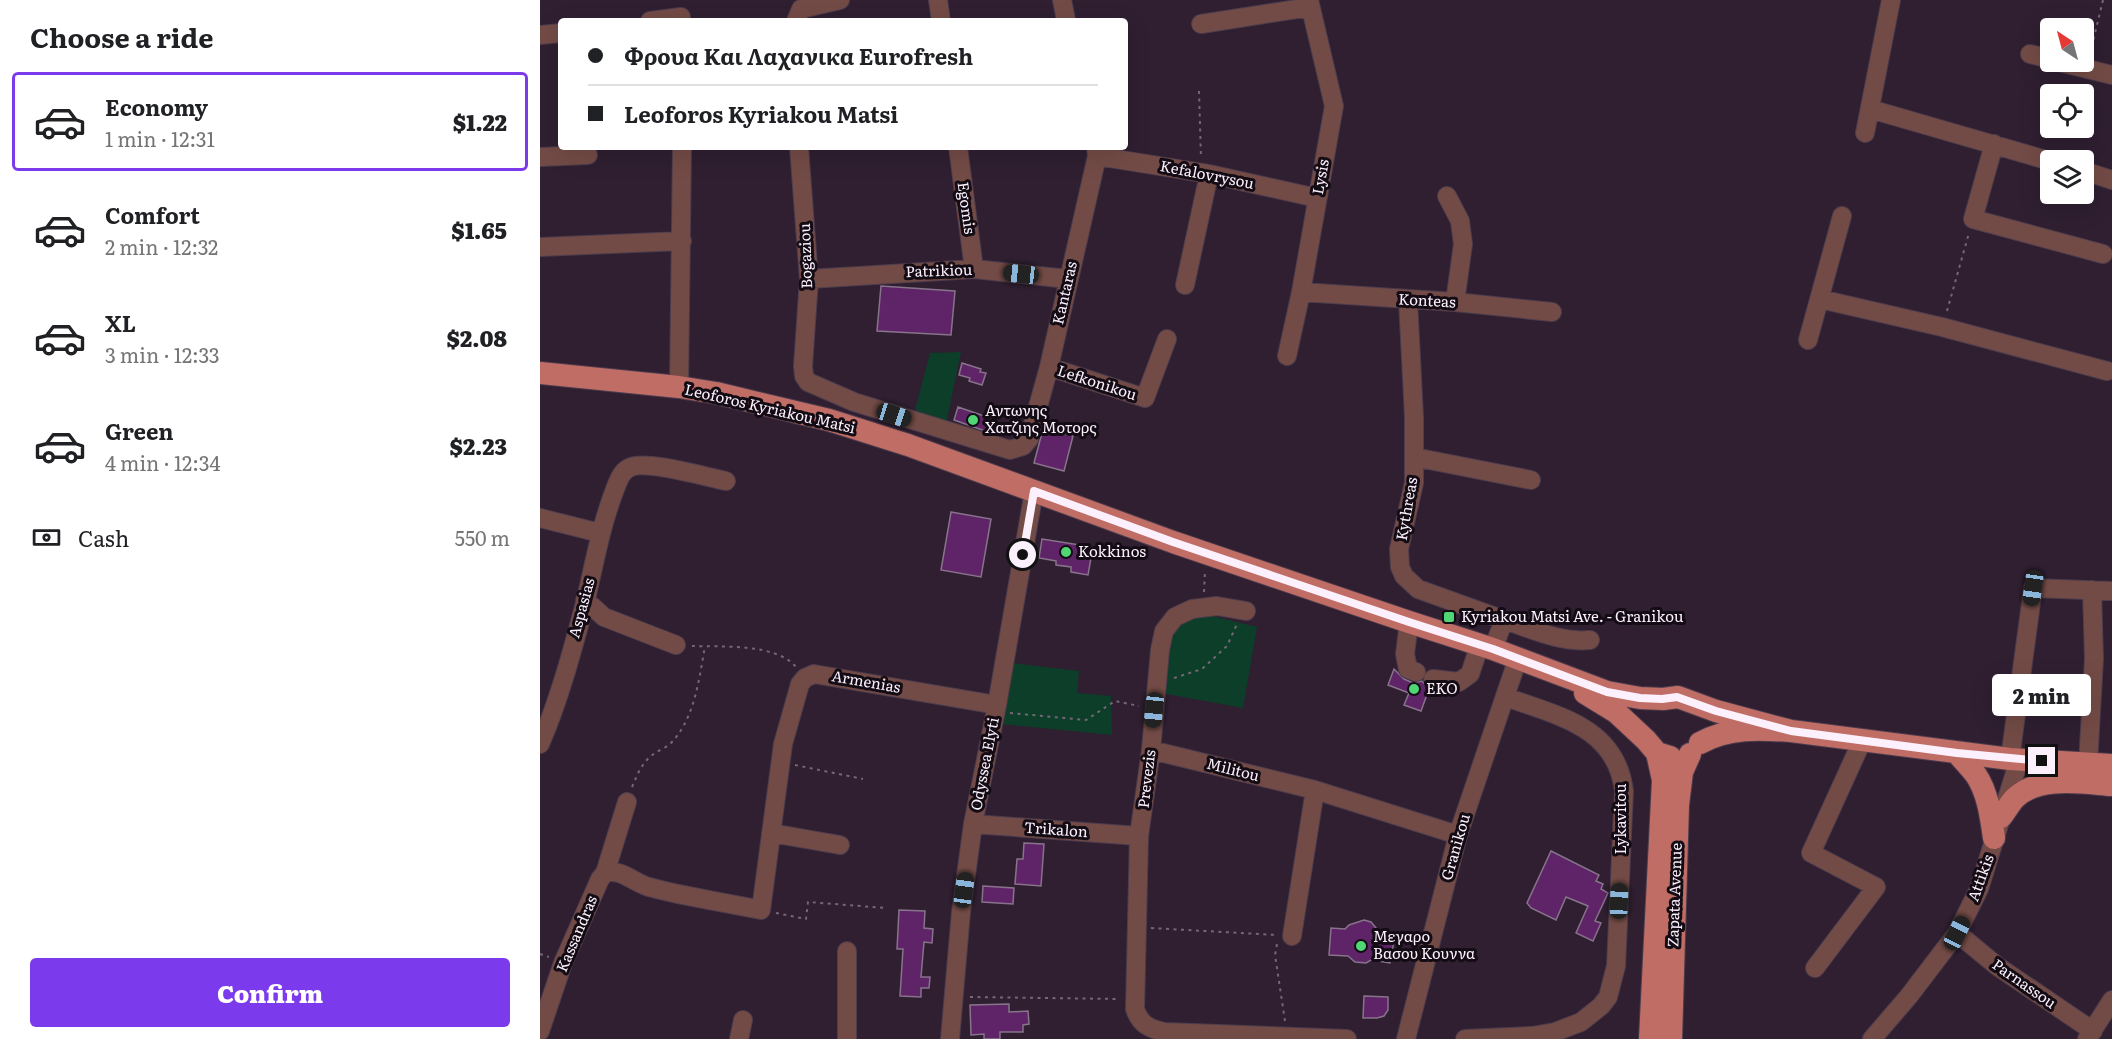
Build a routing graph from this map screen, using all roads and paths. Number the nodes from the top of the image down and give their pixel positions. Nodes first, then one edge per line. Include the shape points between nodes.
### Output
1 (840, 0) edge
2 (938, 0) edge
3 (1062, 0) edge
4 (1891, 0) edge
5 (2103, 0) edge
6 (1310, 3) edge
7 (681, 13) edge
8 (798, 15) edge
9 (662, 18) edge
10 (941, 18) edge
11 (1066, 18) edge
12 (1201, 24) dead end
13 (558, 33) edge
14 (540, 35) edge
15 (2094, 39) edge
16 (2030, 54) dead end
17 (2040, 56) edge
18 (2094, 71) edge
19 (2112, 75) edge
20 (1199, 91) dead end
21 (1870, 110) junction
22 (1865, 133) dead end
23 (1994, 144) junction
24 (682, 150) edge
25 (799, 150) edge
26 (958, 150) edge
27 (1096, 151) edge
28 (588, 155) dead end
29 (540, 157) edge
30 (2040, 158) edge
31 (2094, 172) edge
32 (1205, 173) junction
33 (2111, 174) edge
34 (1447, 196) dead end
35 (1317, 198) junction
36 (1842, 216) dead end
37 (1973, 219) junction
38 (682, 242) junction
39 (540, 247) edge
40 (2103, 254) dead end
41 (974, 269) junction
42 (809, 279) junction
43 (1068, 279) junction
44 (1185, 285) dead end
45 (1301, 292) junction
46 (1820, 299) junction
47 (1408, 300) junction
48 (1455, 302) junction
49 (1552, 312) dead end
50 (1942, 327) junction
51 (1167, 339) dead end
52 (1808, 340) dead end
53 (1287, 356) dead end
54 (1049, 367) junction
55 (2107, 371) dead end
56 (540, 373) edge
57 (679, 387) junction
58 (933, 428) junction
59 (924, 451) junction
60 (1414, 457) junction
61 (1531, 480) dead end
62 (726, 482) dead end
63 (1034, 491) junction
64 (540, 518) edge
65 (600, 533) junction
66 (1206, 553) junction
67 (2092, 590) junction
68 (2112, 591) edge
69 (585, 600) junction
70 (1203, 607) junction
71 (1244, 611) joint
72 (1504, 620) junction
73 (1409, 622) junction
74 (1590, 640) dead end
75 (676, 645) joint
76 (705, 646) junction
77 (1486, 646) junction
78 (1527, 662) junction
79 (805, 678) junction
80 (1157, 683) junction
81 (1506, 697) junction
82 (1662, 699) junction
83 (1692, 702) junction
84 (996, 708) junction
85 (1154, 710) junction
86 (545, 720) edge
87 (1791, 731) junction
88 (1862, 741) junction
89 (540, 744) edge
90 (1652, 746) junction
91 (1695, 748) junction
92 (1150, 750) junction
93 (782, 753) junction
94 (1957, 753) junction
95 (2015, 759) junction
96 (2088, 764) junction
97 (2112, 765) edge
98 (863, 779) dead end
99 (2112, 785) edge
100 (1315, 790) junction
101 (627, 802) joint
102 (972, 824) junction
103 (1998, 827) junction
104 (771, 833) junction
105 (1139, 836) junction
106 (1458, 836) junction
107 (840, 845) dead end
108 (605, 873) junction
109 (885, 908) dead end
110 (761, 910) junction
111 (1137, 927) junction
112 (1957, 933) junction
113 (1292, 936) dead end
114 (847, 951) dead end
115 (1815, 968) dead end
116 (955, 997) junction
117 (1134, 999) junction
118 (2112, 1000) edge
119 (743, 1020) dead end
120 (540, 1031) edge
121 (1229, 1036) edge
122 (1287, 1036) junction
123 (2092, 1036) edge
124 (739, 1039) edge
125 (847, 1039) edge
126 (950, 1039) edge
127 (1347, 1039) edge
128 (1406, 1039) edge
129 (1465, 1039) edge
130 (1650, 1039) edge
131 (1671, 1039) edge
132 (1872, 1039) edge

1 - 8 street
2 - 10 street
3 - 11 street
4 - 21 street
5 - 15 path
6 - 12 street
6 - 35 street, Lysis via 1334,106
7 - 9 street
13 - 14 street
16 - 17 street
18 - 19 street
20 - 32 path
21 - 22 street
21 - 23 street
23 - 30 street
23 - 37 street
24 - 38 street
25 - 42 street, Bogaziou
26 - 41 street, Egomis
27 - 32 street, Kefalovrysou
27 - 43 street, Kantaras
28 - 29 street
31 - 33 street
32 - 35 street, Kefalovrysou
32 - 44 street
34 - 48 street via 1461,221 1463,244
35 - 45 street, Lysis
36 - 46 street
37 - 40 street
37 - 50 path
38 - 39 street
38 - 57 street
41 - 42 street, Patrikiou
41 - 43 street, Patrikiou
42 - 58 street, Bogaziou via 802,366 808,381 854,402
43 - 54 street, Kantaras
45 - 47 street, Konteas
45 - 53 street, Lysis
46 - 50 street
46 - 52 street
47 - 48 street, Konteas
47 - 60 street, Kythreas
48 - 49 street, Konteas
50 - 55 street
51 - 54 street, Lefkonikou via 1145,398
54 - 58 street, Kantaras via 1029,439 1023,446 1010,450
56 - 57 main road, Leoforos Kyriakou Matsi
57 - 59 main road, Leoforos Kyriakou Matsi via 829,420
58 - 59 street
59 - 63 main road, Leoforos Kyriakou Matsi
60 - 61 street
60 - 72 street, Kythreas via 1414,483 1399,558 1404,576 1428,593
62 - 65 street, Aspasias via 645,465 631,467 618,482
63 - 66 main road, Leoforos Kyriakou Matsi
63 - 84 street, Odyssea Elyti
64 - 65 street
65 - 69 street, Aspasias
66 - 70 path
66 - 73 main road, Leoforos Kyriakou Matsi
67 - 68 street
67 - 95 street, Attikis via 2033,588
67 - 96 street via 2094,659
69 - 75 street via 604,617
69 - 86 street, Aspasias
70 - 71 street, Prevezis via 1225,606
70 - 80 street, Prevezis via 1181,613 1168,623
71 - 80 path via 1227,646 1202,669
72 - 74 street, Kythreas via 1558,638
72 - 77 street
73 - 77 main road, Leoforos Kyriakou Matsi
73 - 77 street via 1405,654 1408,669 1424,675 1459,682 1470,674
75 - 76 path
76 - 79 path via 775,653 793,663
76 - 101 path via 687,719 671,744 639,768
77 - 78 main road, Leoforos Kyriakou Matsi
78 - 81 street, Granikou
78 - 82 main road, Leoforos Kyriakou Matsi via 1607,692
78 - 90 main road, Leoforos Kyriakou Matsi via 1609,708
79 - 84 street, Armenias via 821,674
79 - 93 street via 800,684
80 - 85 street, Prevezis
81 - 106 street, Granikou
81 - 129 street, Lykavitou via 1582,727 1603,742 1617,763 1624,791 1616,966 1608,997 1575,1025 1545,1034
82 - 83 main road, Leoforos Kyriakou Matsi via 1677,697
82 - 90 main road via 1646,716 1644,724
83 - 87 main road, Leoforos Kyriakou Matsi
83 - 91 main road via 1705,729
84 - 85 path via 1086,720 1115,701
84 - 102 street, Odyssea Elyti
85 - 92 street, Prevezis
86 - 89 street, Aspasias
87 - 88 main road, Leoforos Kyriakou Matsi
87 - 91 main road, Leoforos Kyriakou Matsi via 1734,731 1711,737
88 - 94 main road, Leoforos Kyriakou Matsi
88 - 115 street via 1811,853 1876,887
90 - 91 main road, Leoforos Kyriakou Matsi via 1673,758
90 - 130 main road, Zapata Avenue via 1663,780
91 - 131 main road, Zapata Avenue via 1682,772 1678,806
92 - 100 street, Militou
92 - 105 street, Prevezis
93 - 98 path
93 - 104 street
94 - 95 main road, Leoforos Kyriakou Matsi
94 - 103 main road via 1976,775
95 - 96 main road, Leoforos Kyriakou Matsi
95 - 103 street, Attikis
96 - 97 main road, Leoforos Kyriakou Matsi
99 - 103 main road via 2071,783 2026,790 2016,798
100 - 106 street, Militou
100 - 113 street
101 - 108 street, Kassandras
102 - 105 street, Trikalon
102 - 116 street, Odyssea Elyti
103 - 112 street, Attikis via 1978,889
104 - 107 street
104 - 110 street
105 - 111 street, Prevezis
106 - 128 street, Granikou
108 - 110 street via 618,872 649,887
108 - 120 street, Kassandras via 563,963
109 - 110 path via 808,902 806,919
111 - 117 street, Prevezis
111 - 122 path via 1279,935 1275,955
112 - 123 street, Parnassou
112 - 132 street, Attikis
114 - 125 street
116 - 117 path
116 - 126 street, Odyssea Elyti
117 - 121 street, Prevezis via 1139,1019 1154,1030
118 - 123 street
119 - 124 street
121 - 122 street
122 - 127 street

